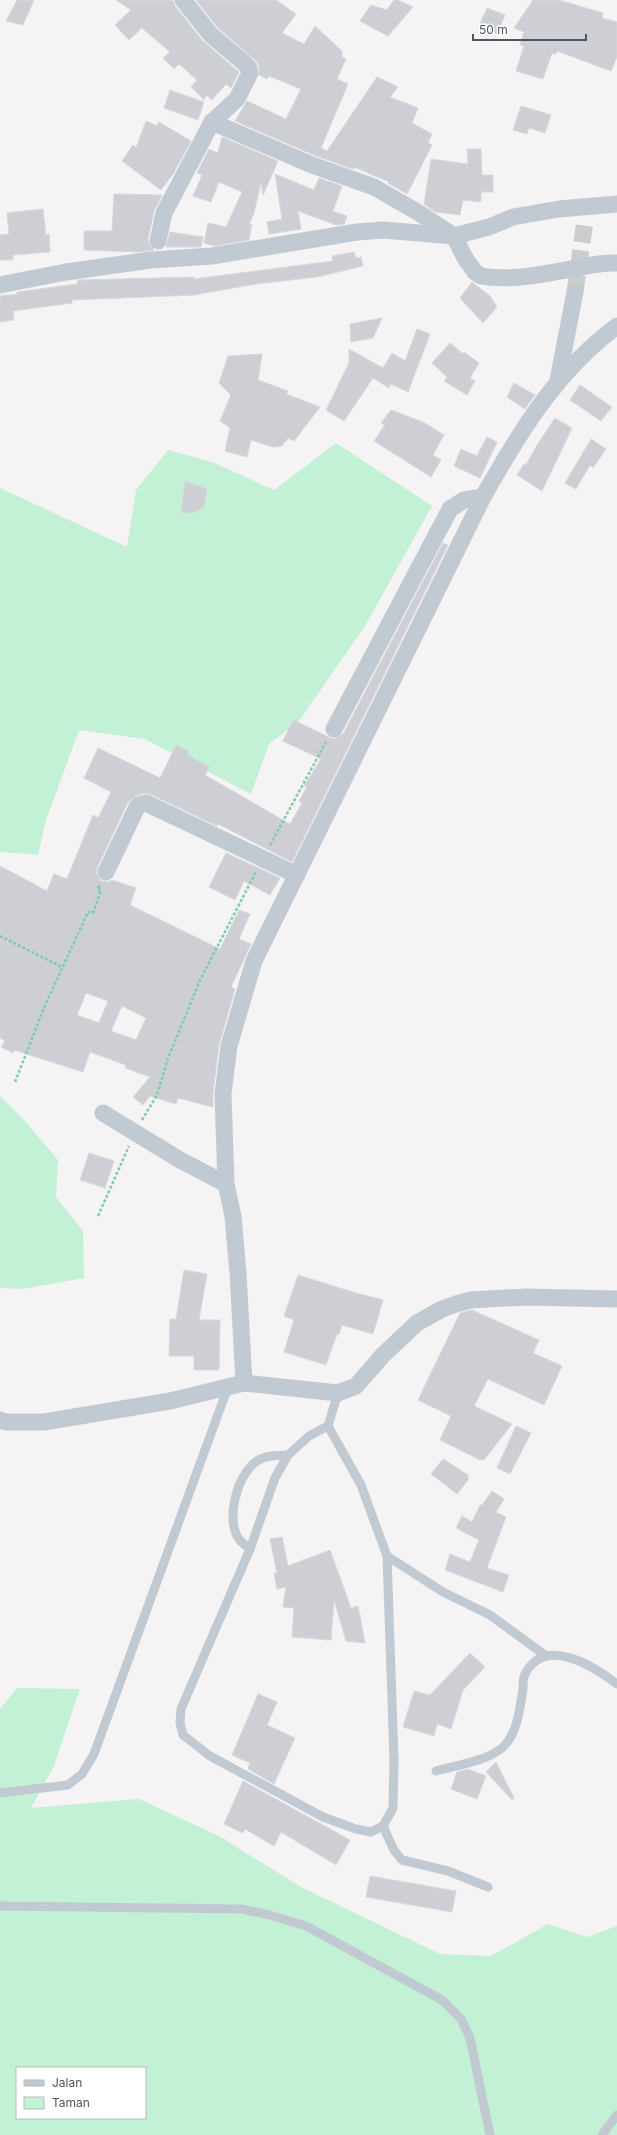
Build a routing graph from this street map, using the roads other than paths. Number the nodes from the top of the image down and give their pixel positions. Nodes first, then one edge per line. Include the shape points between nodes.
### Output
1 (183, 0) edge
2 (212, 122) junction
3 (617, 204) edge
4 (454, 236) junction
5 (158, 241) dead end
6 (617, 263) edge
7 (0, 285) edge
8 (575, 292) tunnel mouth
9 (617, 326) edge
10 (558, 380) junction
11 (483, 497) junction
12 (334, 729) road end
13 (106, 872) road end
14 (297, 875) junction
15 (103, 1113) dead end
16 (226, 1184) junction
17 (617, 1299) edge
18 (236, 1385) junction
19 (338, 1393) junction
20 (0, 1420) edge
21 (328, 1426) junction
22 (288, 1455) junction
23 (250, 1549) junction
24 (387, 1556) junction
25 (546, 1656) junction
26 (617, 1684) edge
27 (436, 1771) dead end
28 (0, 1793) edge
29 (382, 1826) junction
30 (488, 1887) dead end
31 (0, 1906) edge
32 (617, 2115) edge
33 (490, 2135) edge
34 (602, 2135) edge

1 - 2 street via 211,35 249,68 250,73 237,99
2 - 4 street via 312,165 374,187
2 - 5 street via 164,213
3 - 4 street via 585,214 560,209 513,217
4 - 6 street via 475,272 486,277 522,278 588,264
4 - 7 street via 383,230 357,232 212,256 151,260 66,272
8 - 10 street
9 - 10 street via 602,337
10 - 11 street via 512,445
11 - 12 street via 464,500 450,509
11 - 14 street
13 - 14 street via 137,807 142,803 150,804
14 - 16 street via 254,961 229,1046 223,1094
15 - 16 street
16 - 18 street via 233,1216 238,1266
17 - 19 street via 519,1297 470,1300 456,1304 417,1323 382,1355 356,1386
18 - 19 street
18 - 20 street via 170,1402 44,1422
18 - 28 lane via 94,1754 82,1774 68,1785
19 - 21 lane
21 - 22 lane via 309,1436
21 - 24 lane via 361,1486
22 - 23 lane via 275,1478
22 - 23 lane via 262,1458 249,1468 235,1494 232,1516 237,1537
23 - 29 lane via 182,1709 180,1723 183,1734 210,1756 323,1817 371,1832
24 - 25 lane via 443,1592 490,1615
24 - 29 lane via 394,1759 393,1808
25 - 26 lane via 567,1656
25 - 27 lane via 533,1664 525,1674 515,1723 504,1746 496,1753 475,1761
29 - 30 lane via 402,1860 448,1871
31 - 33 lane via 241,1909 306,1926 442,2000 461,2019 470,2038
32 - 34 lane

